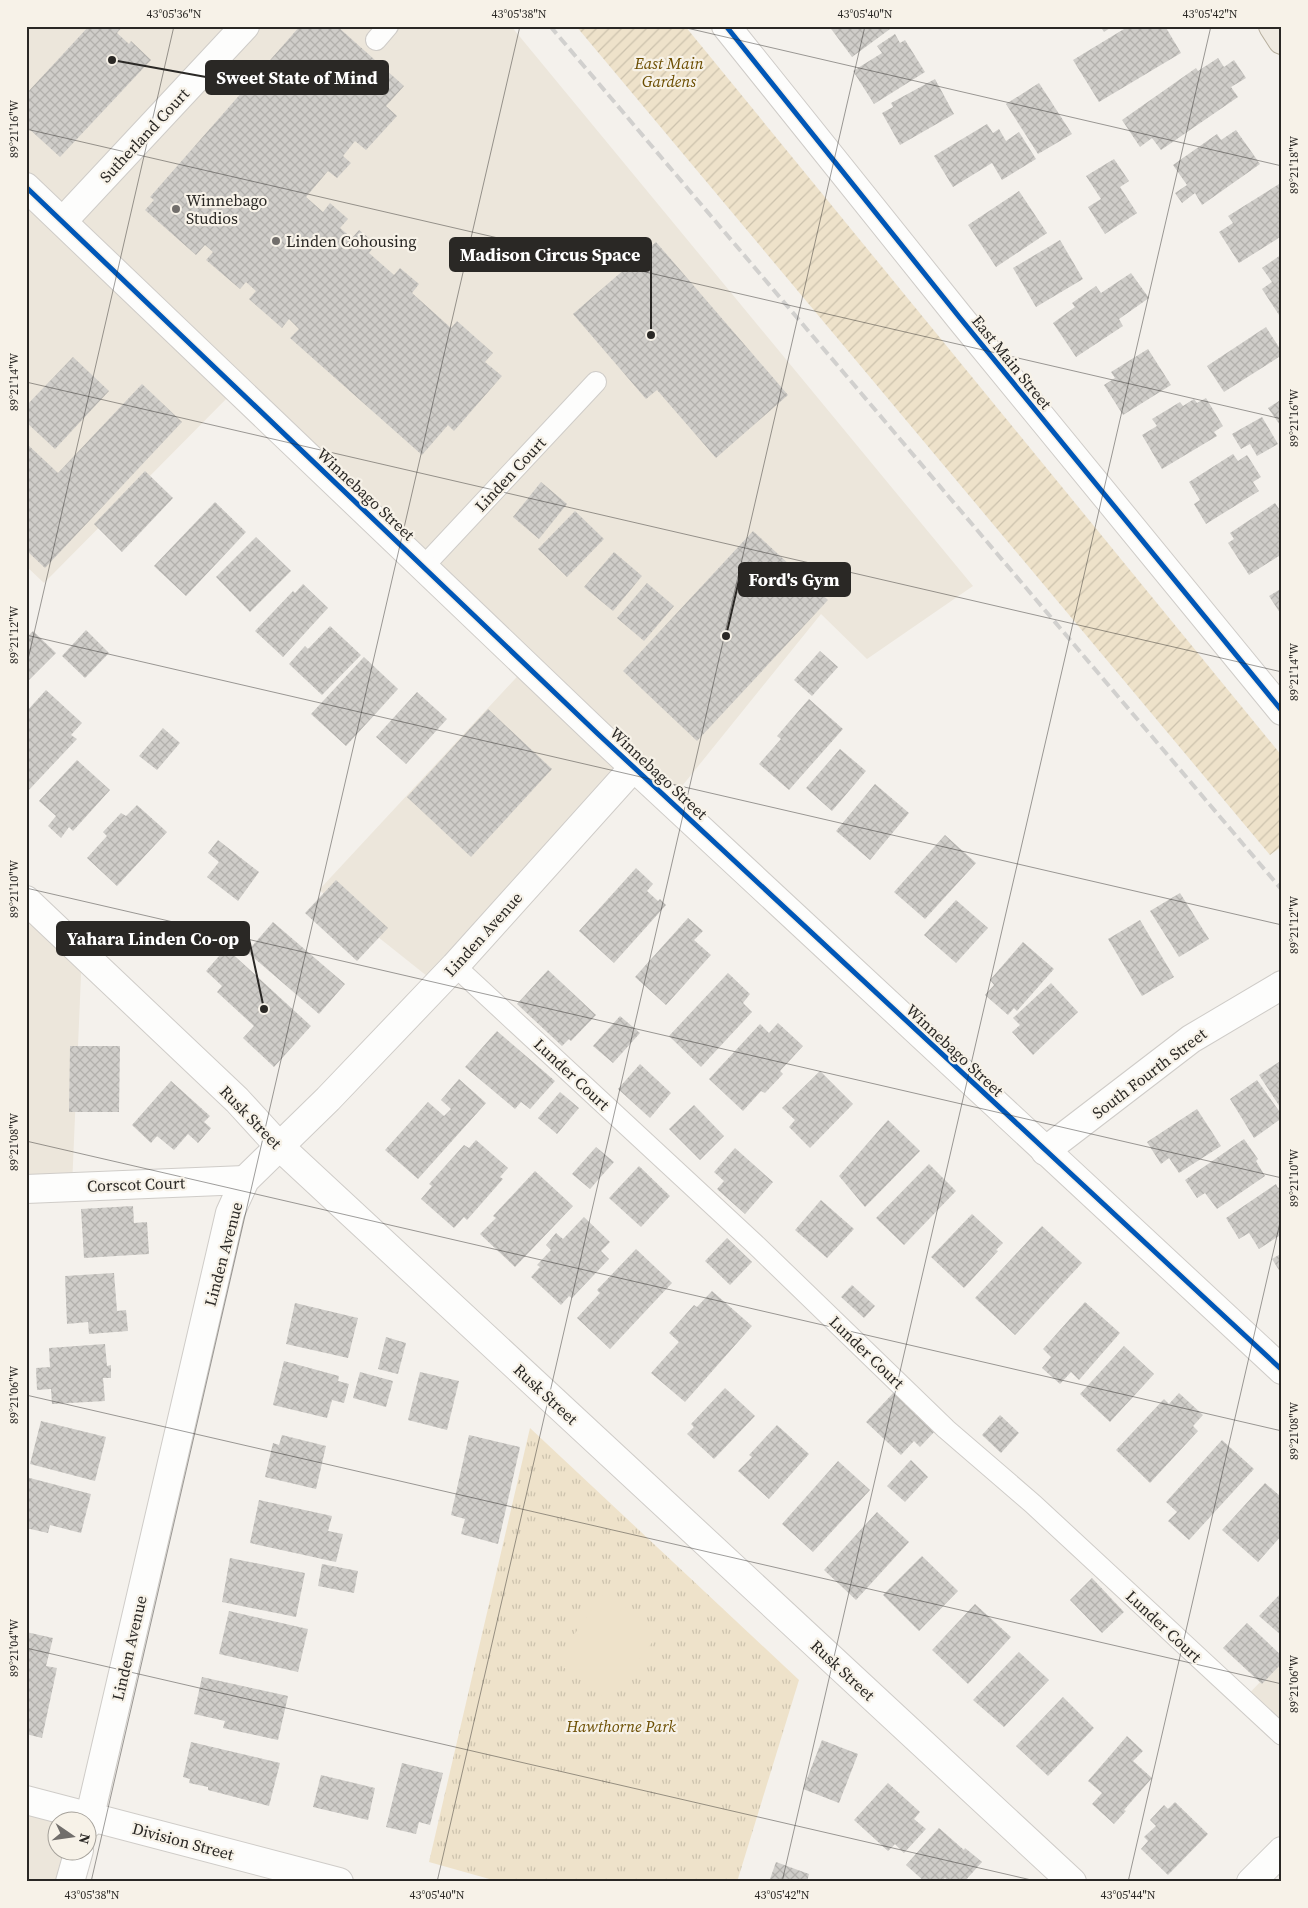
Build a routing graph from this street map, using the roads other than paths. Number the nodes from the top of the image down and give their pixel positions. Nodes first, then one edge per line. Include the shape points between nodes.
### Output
1 (245, 26) edge
2 (726, 26) edge
3 (1273, 26) edge
4 (1282, 40) edge
5 (26, 187) edge
6 (63, 221) junction
7 (596, 382) dead end
8 (424, 566) junction
9 (1282, 711) edge
10 (634, 767) junction
11 (26, 900) edge
12 (455, 966) junction
13 (1282, 985) edge
14 (279, 1146) junction
15 (1045, 1151) junction
16 (245, 1180) junction
17 (26, 1189) edge
18 (1282, 1370) edge
19 (1282, 1735) edge
20 (26, 1800) edge
21 (58, 1810) edge
22 (91, 1810) edge
23 (98, 1822) edge
24 (1282, 1851) edge
25 (76, 1860) edge
26 (70, 1882) edge
27 (339, 1882) edge
28 (1072, 1882) edge
29 (1251, 1882) edge

1 - 6 street, Sutherland Court
2 - 9 street, East Main Street via 966,326
3 - 4 main road
5 - 6 street, Winnebago Street
6 - 8 street, Winnebago Street
7 - 8 lane, Linden Court
8 - 10 street, Winnebago Street
10 - 12 street, Linden Avenue
10 - 15 street, Winnebago Street
11 - 14 street, Rusk Street via 236,1100
12 - 14 street, Linden Avenue
12 - 19 lane, Lunder Court via 757,1246 946,1429 1033,1504
13 - 15 street, South Fourth Street via 1191,1039
14 - 16 street, Linden Avenue
14 - 28 street, Rusk Street
15 - 18 street, Winnebago Street
16 - 17 street, Corscot Court
16 - 22 street, Linden Avenue via 230,1213
20 - 21 street, Division Street
23 - 27 street, Division Street
24 - 29 street
25 - 26 street

